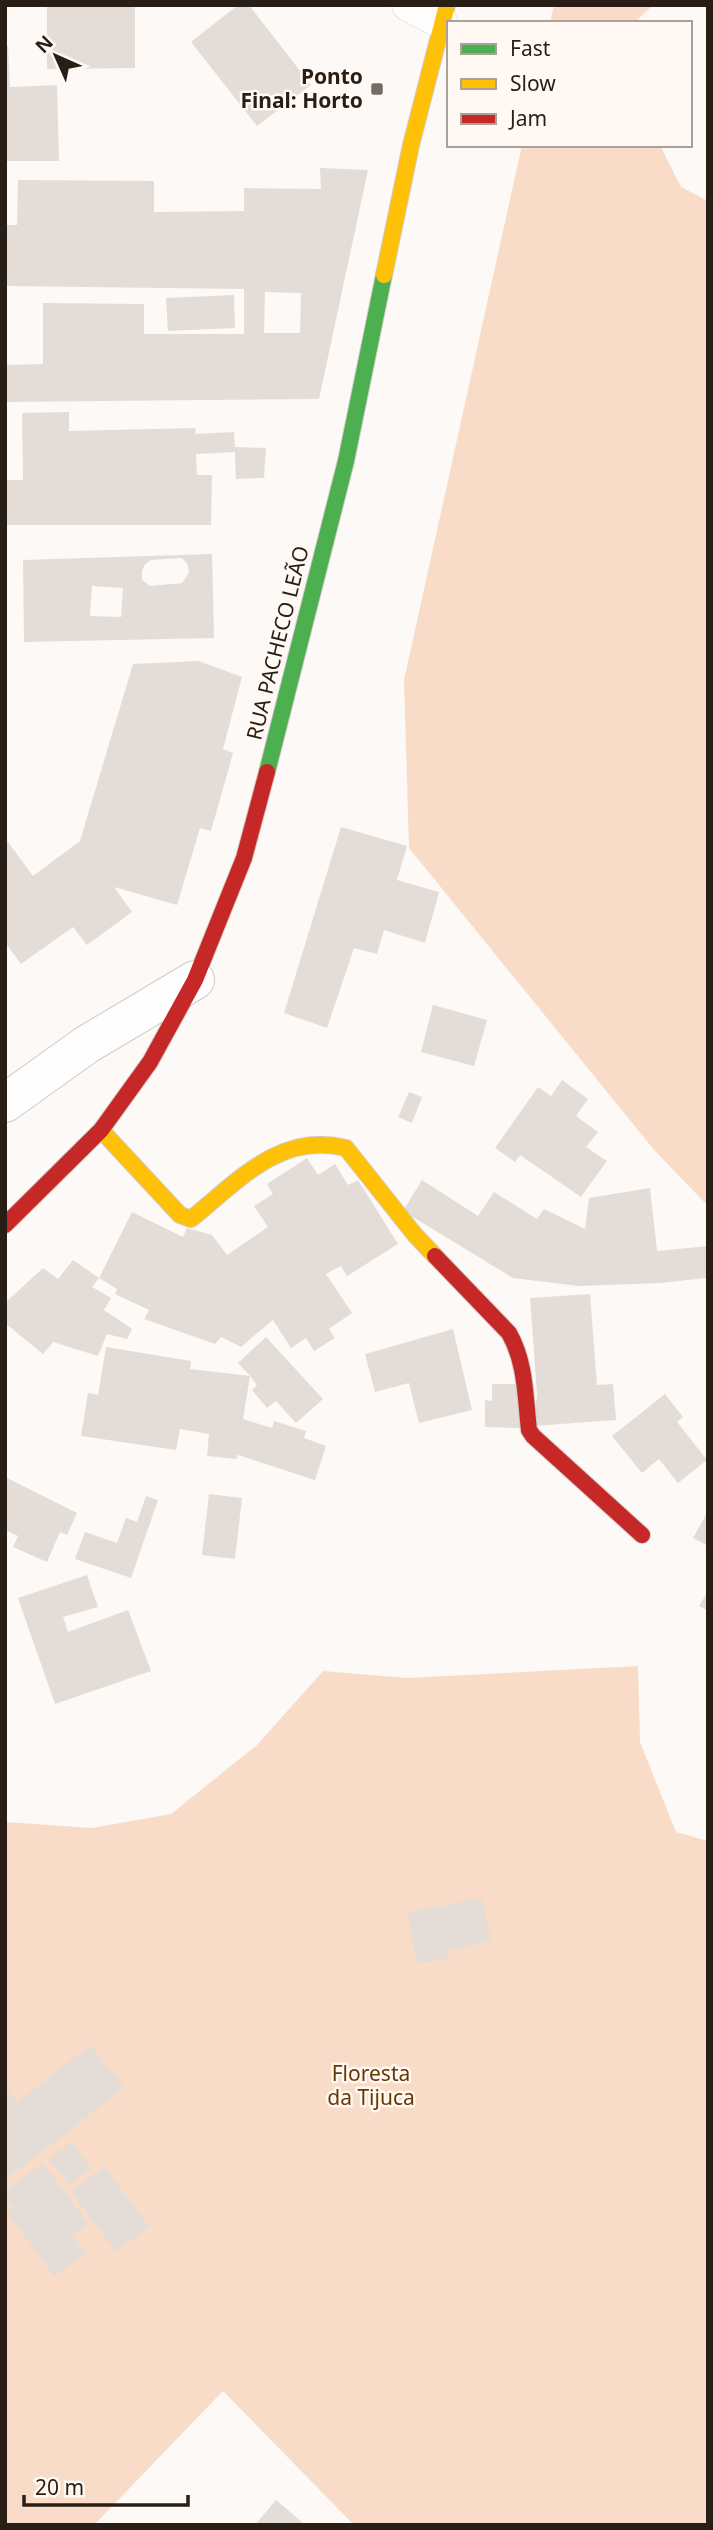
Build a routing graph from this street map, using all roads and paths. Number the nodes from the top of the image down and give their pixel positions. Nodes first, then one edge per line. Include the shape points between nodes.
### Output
1 (408, 5) edge
2 (445, 14) edge
3 (195, 980) junction
4 (5, 1103) edge
5 (101, 1130) junction
6 (5, 1225) edge
7 (642, 1535) dead end

1 - 2 lane
2 - 3 street, RUA PACHECO LEÃO via 411,145 346,461 297,660 244,858
3 - 4 street via 86,1045
3 - 5 street, RUA PACHECO LEÃO via 150,1062
5 - 6 street, RUA PACHECO LEÃO
5 - 7 street via 180,1215 191,1219 283,1150 331,1143 346,1148 415,1235 517,1344 528,1430

